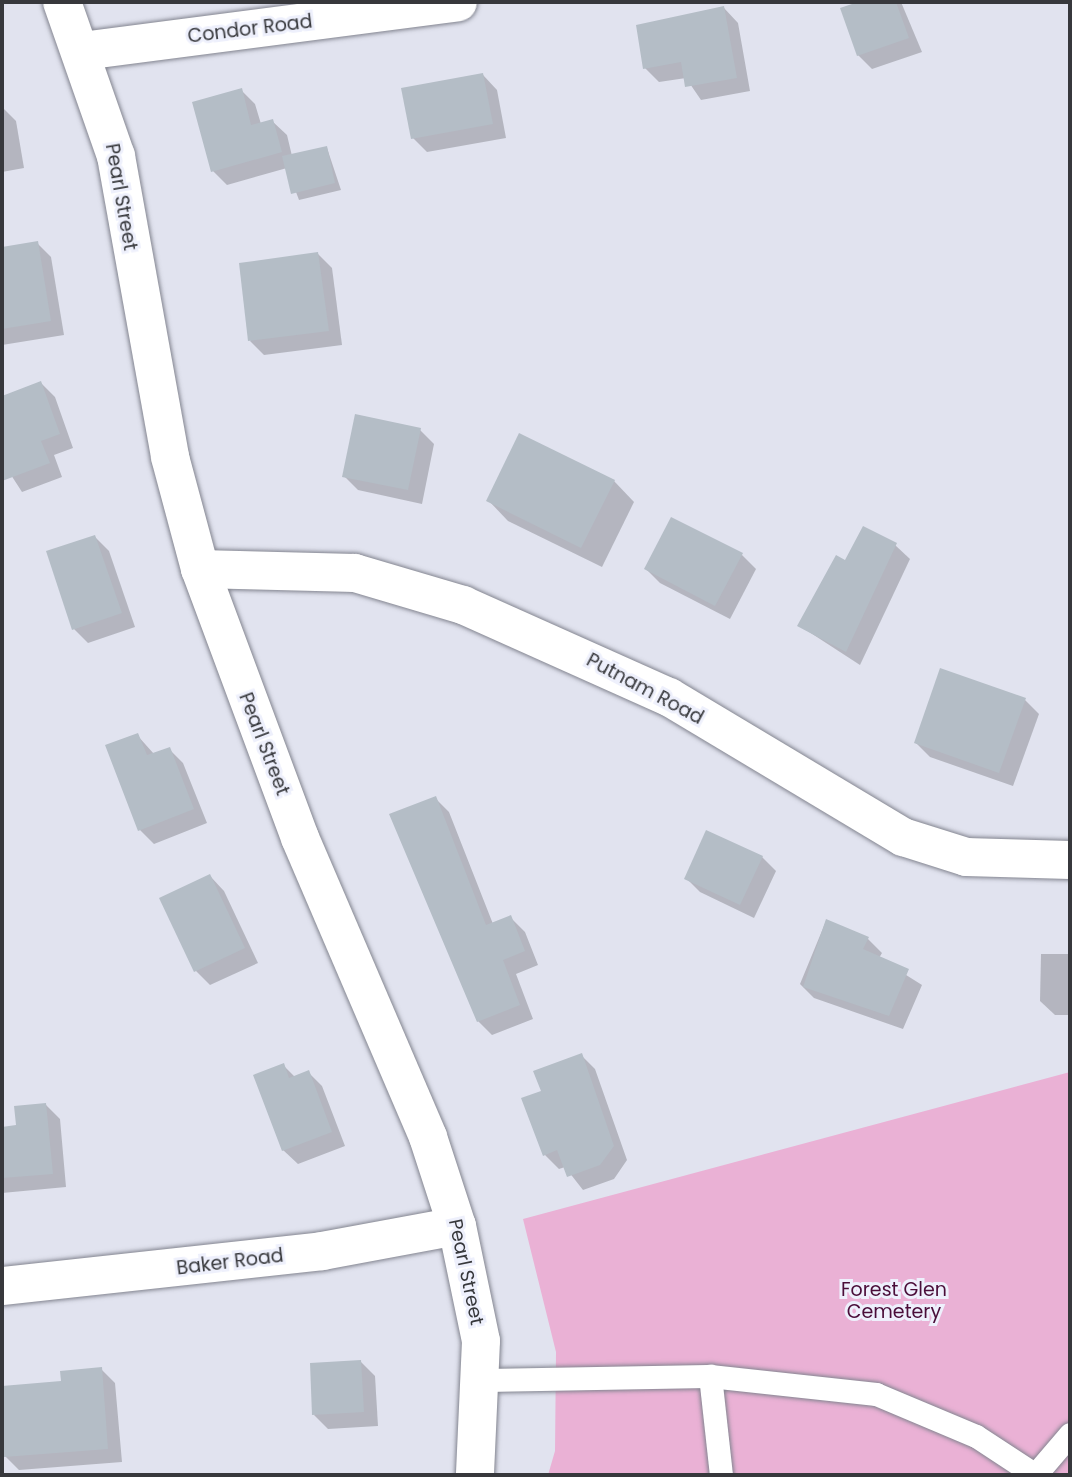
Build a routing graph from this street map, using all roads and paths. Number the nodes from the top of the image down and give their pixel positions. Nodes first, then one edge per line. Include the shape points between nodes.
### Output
1 (62, 2) edge
2 (458, 2) edge
3 (83, 51) junction
4 (200, 569) junction
5 (1070, 860) edge
6 (457, 1226) junction
7 (2, 1286) edge
8 (710, 1376) junction
9 (483, 1380) junction
10 (1070, 1434) edge
11 (475, 1475) edge
12 (721, 1475) edge
13 (1035, 1475) edge

1 - 3 street, Pearl Street
2 - 3 street, Condor Road
3 - 4 street, Pearl Street via 116,156 170,457
4 - 5 street, Putnam Road via 355,573 463,605 668,697 903,836 967,857
4 - 6 street, Pearl Street via 295,825 428,1137
6 - 7 street, Baker Road via 322,1251
6 - 9 street, Pearl Street via 475,1302
8 - 9 lane
8 - 12 lane
8 - 13 lane via 876,1394 976,1436
9 - 11 street, Pearl Street
10 - 13 lane

